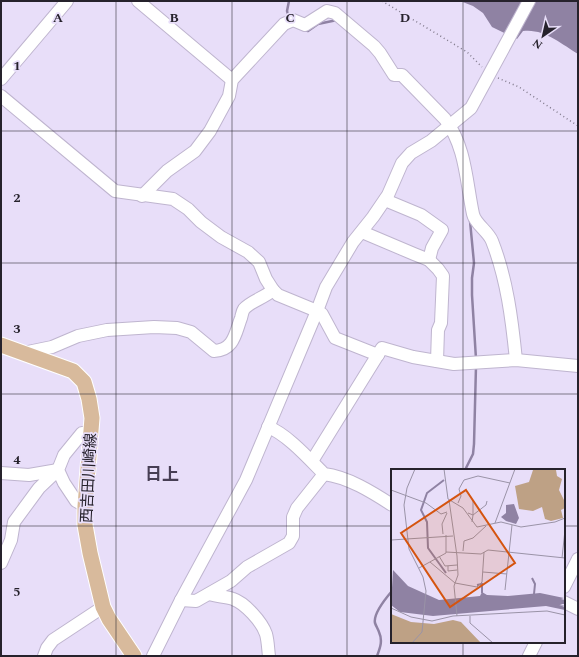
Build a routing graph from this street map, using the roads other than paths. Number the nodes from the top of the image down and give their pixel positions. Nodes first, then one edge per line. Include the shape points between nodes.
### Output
1 (67, 1) edge
2 (138, 1) edge
3 (529, 1) edge
4 (1, 79) edge
5 (232, 80) junction
6 (1, 96) edge
7 (450, 125) junction
8 (142, 196) junction
9 (385, 200) junction
10 (362, 232) junction
11 (429, 260) junction
12 (272, 290) junction
13 (317, 311) junction
14 (1, 345) edge
15 (23, 353) junction
16 (378, 355) junction
17 (516, 360) junction
18 (437, 361) junction
19 (578, 366) edge
20 (268, 427) junction
21 (91, 433) junction
22 (312, 461) junction
23 (58, 470) junction
24 (1, 473) edge
25 (324, 474) junction
26 (391, 504) edge
27 (85, 506) junction
28 (578, 559) edge
29 (1, 563) edge
30 (565, 585) edge
31 (209, 594) junction
32 (181, 600) junction
33 (565, 602) edge
34 (103, 607) junction
35 (578, 609) edge
36 (536, 643) edge
37 (44, 656) edge
38 (134, 656) edge
39 (153, 656) edge
40 (269, 656) edge
41 (529, 656) edge

1 - 4 street
2 - 5 street
3 - 7 street via 470,108
5 - 7 street via 284,24 293,20 305,25 327,11 335,13 374,46 394,75 402,75
5 - 8 street via 229,96 210,131 195,150
6 - 8 street via 116,191
7 - 9 street via 411,153 402,163
7 - 17 street via 464,163 473,216 491,239 498,261 513,324
8 - 12 street via 172,199 221,237 248,252 259,262
9 - 10 street
9 - 11 street via 421,215 442,230 432,248
10 - 11 street
10 - 13 street via 326,286
11 - 18 street via 443,276
12 - 13 street
12 - 15 street via 267,296 243,310 229,347 222,351 214,351 191,332 177,328 154,327 107,330
13 - 16 street via 322,314 334,338
13 - 20 street
14 - 15 main road, 西吉田川崎線
15 - 21 main road, 西吉田川崎線 via 73,371 84,382 92,418
16 - 18 street via 382,348
16 - 22 street
17 - 18 street via 454,364
17 - 19 street
20 - 22 street via 276,430
20 - 32 street via 246,480
21 - 23 street via 82,432 64,455
21 - 27 main road, 西吉田川崎線
22 - 25 street
23 - 24 street via 29,475
23 - 27 street via 76,501
23 - 29 street via 39,488 14,522 11,540
25 - 26 street via 349,481
25 - 31 street via 297,508 293,517 293,536 289,543
27 - 34 main road, 西吉田川崎線 via 90,553
28 - 30 street
31 - 32 street via 196,601
31 - 40 street via 231,598 252,612 266,633
32 - 39 street
33 - 35 street
34 - 37 street via 53,640 46,648
34 - 38 main road, 西吉田川崎線
36 - 41 street

